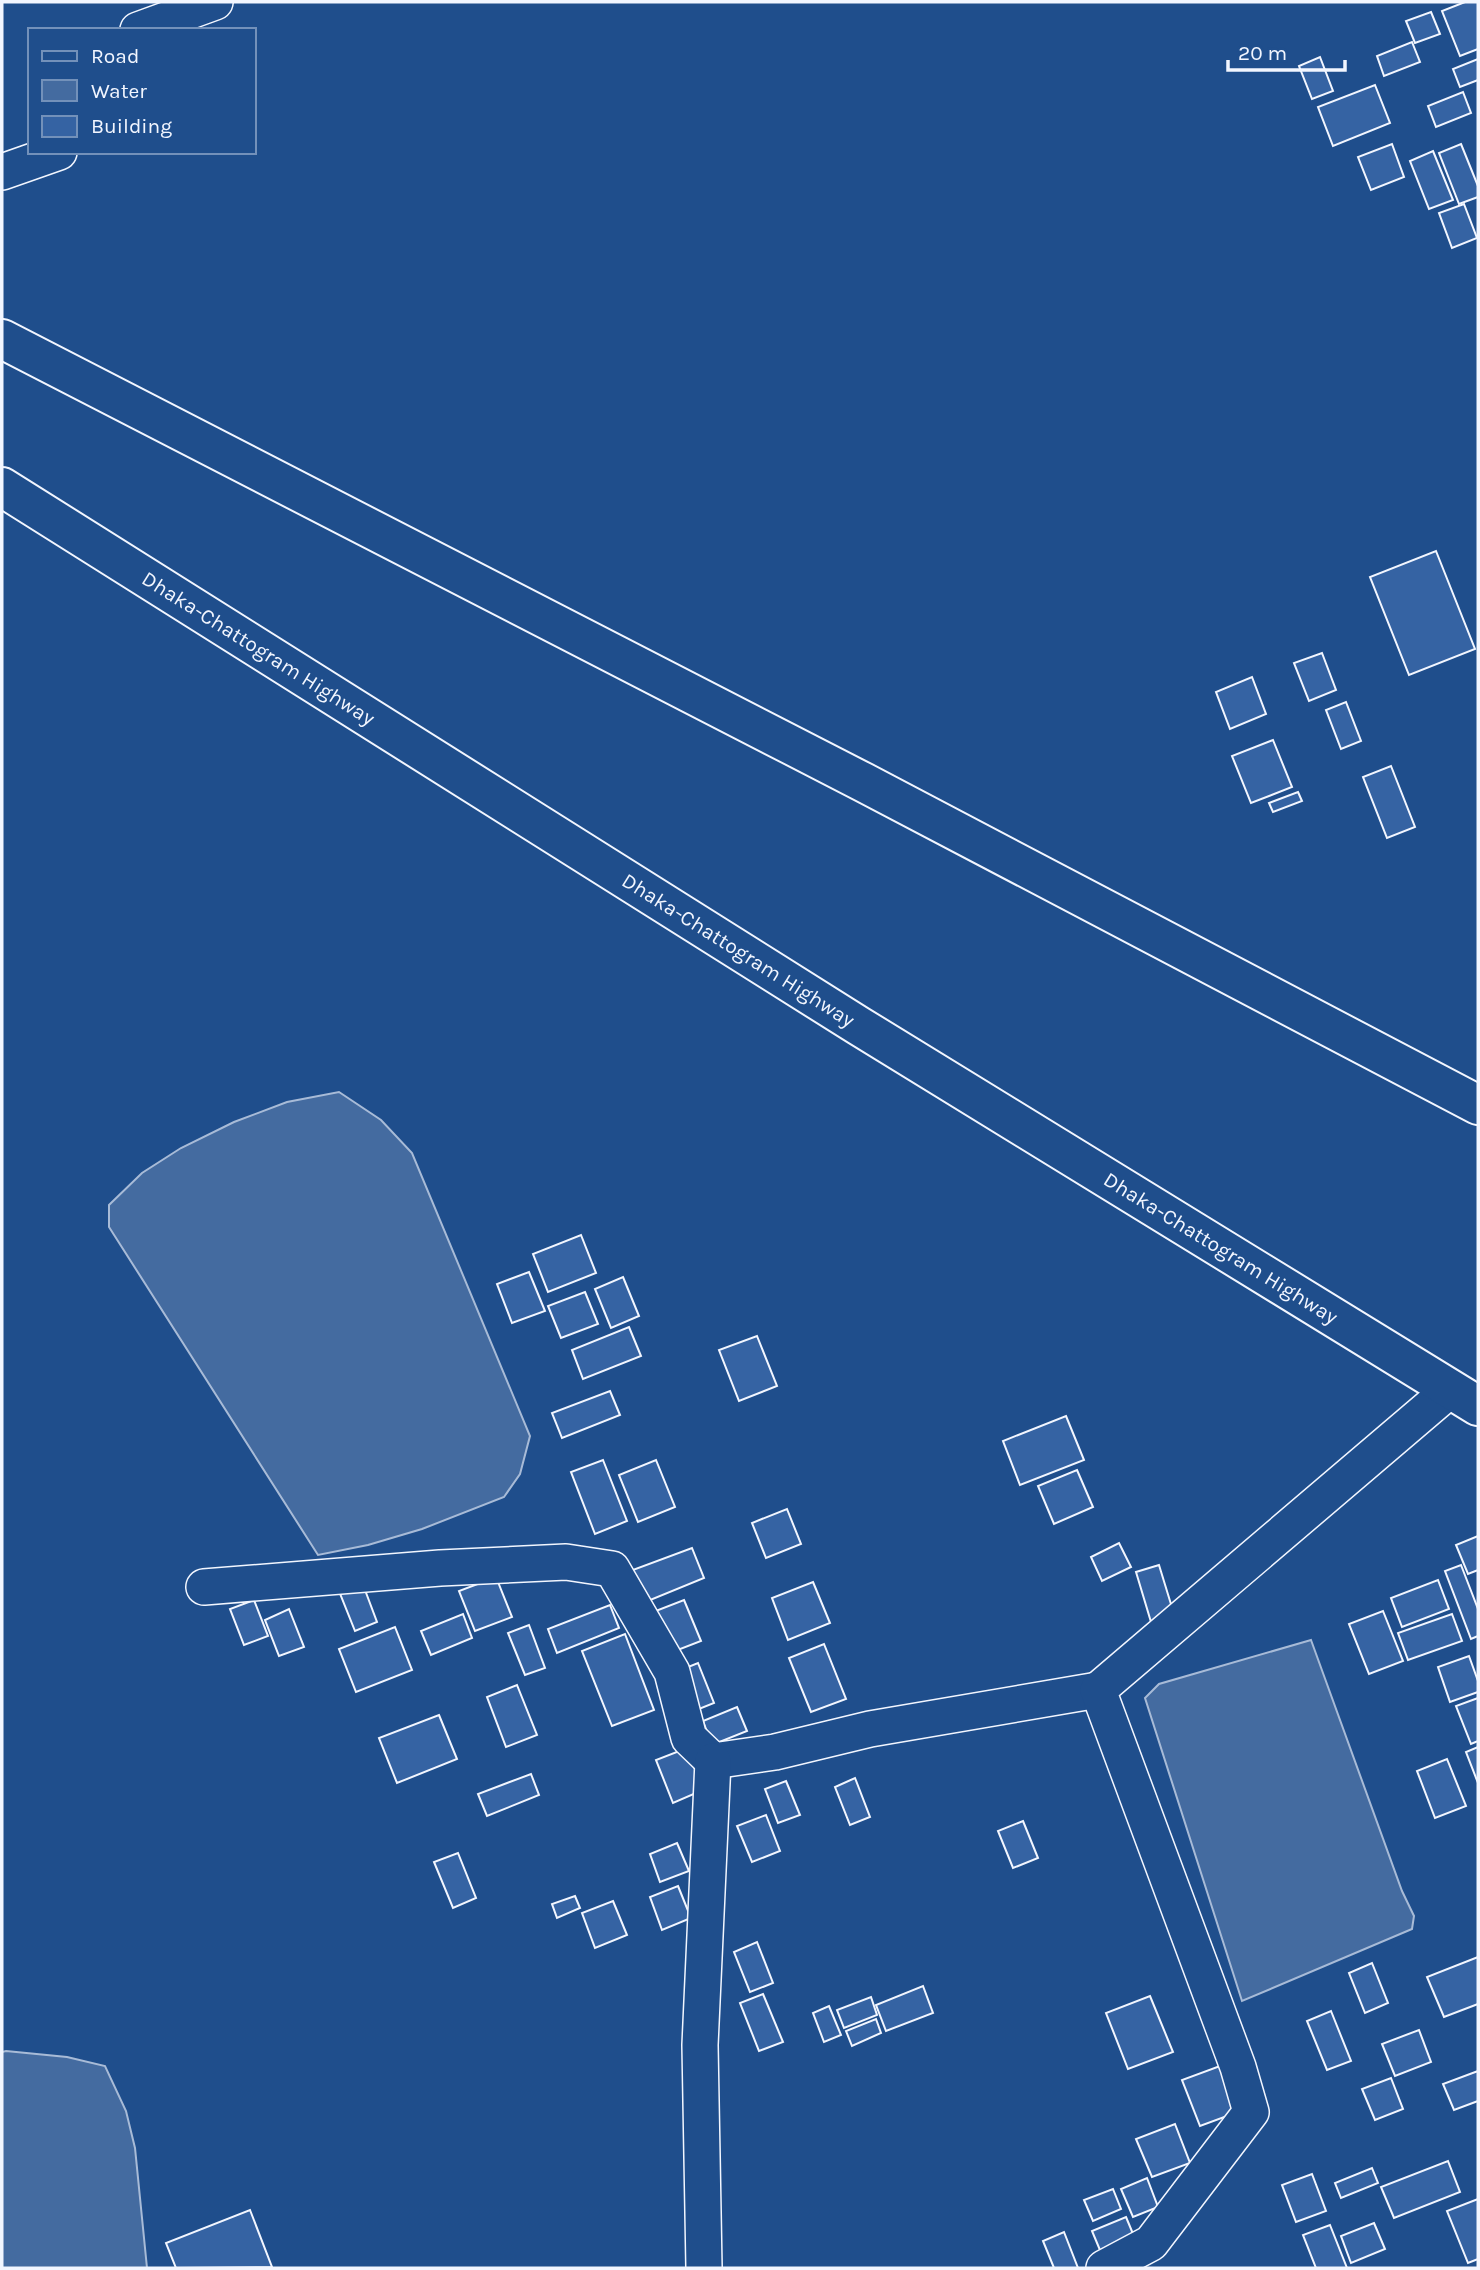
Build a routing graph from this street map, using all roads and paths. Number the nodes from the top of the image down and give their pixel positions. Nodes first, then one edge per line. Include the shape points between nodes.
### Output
1 (215, 2) edge
2 (144, 28) edge
3 (53, 154) edge
4 (2, 172) edge
5 (2, 339) edge
6 (2, 487) edge
7 (1478, 1105) edge
8 (1465, 1398) edge
9 (204, 1587) dead end
10 (1098, 1690) junction
11 (713, 1761) junction
12 (704, 2268) edge
13 (1104, 2268) edge

1 - 2 street
3 - 4 street
5 - 7 highway
6 - 8 highway, Dhaka-Chattogram Highway via 859,1026
8 - 10 street
9 - 11 street via 566,1562 612,1569 672,1672 689,1738
10 - 11 street via 870,1728 775,1752
10 - 13 street via 1251,2112 1151,2243
11 - 12 street via 700,2045

